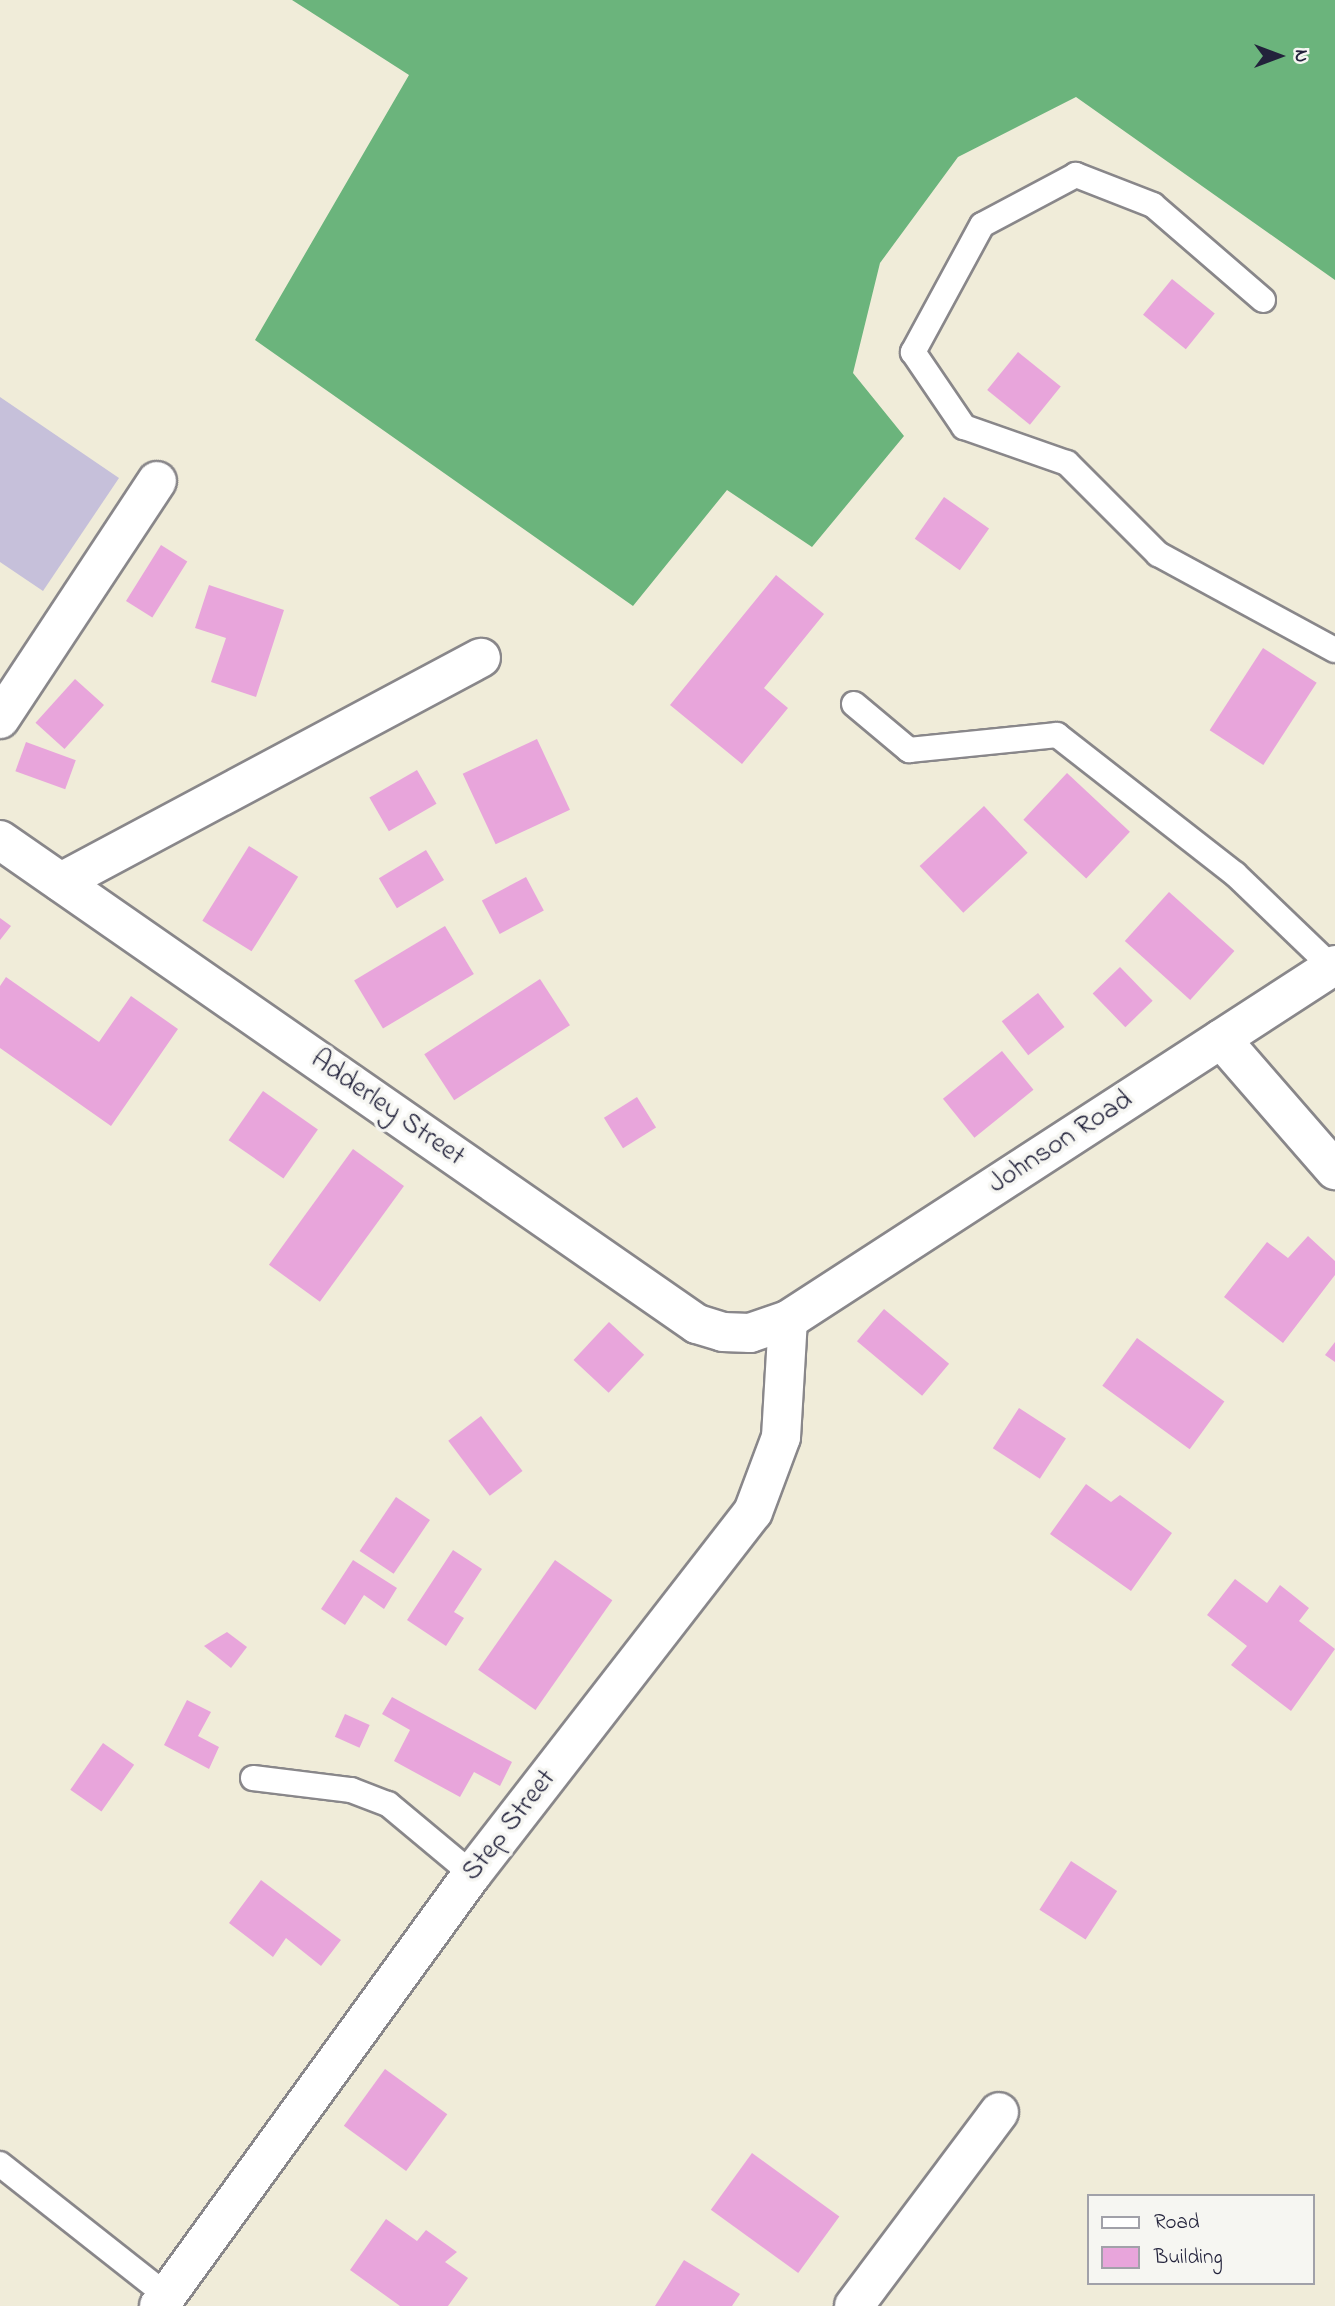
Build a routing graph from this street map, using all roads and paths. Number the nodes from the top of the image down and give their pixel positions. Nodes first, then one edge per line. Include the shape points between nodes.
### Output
1 (1263, 300) dead end
2 (157, 481) dead end
3 (1335, 650) edge
4 (481, 659) dead end
5 (854, 704) dead end
6 (0, 719) edge
7 (0, 840) edge
8 (61, 882) junction
9 (1334, 966) edge
10 (1221, 1040) junction
11 (1335, 1170) edge
12 (788, 1320) junction
13 (253, 1778) dead end
14 (472, 1874) junction
15 (999, 2112) dead end
16 (0, 2164) edge
17 (163, 2301) edge
18 (854, 2306) edge

1 - 3 lane via 1153,205 1076,175 982,225 913,352 964,427 1066,463 1158,554
2 - 6 street
4 - 8 street
5 - 9 lane via 909,750 1056,735 1235,874
7 - 8 street, Adderley Street
8 - 12 street, Adderley Street via 697,1324 723,1332 750,1333
9 - 10 street, Johnson Road
10 - 11 street
10 - 12 street, Johnson Road
12 - 14 street, Step Street via 781,1437 753,1511
13 - 14 lane via 351,1790 387,1804
14 - 17 street, Step Street
15 - 18 street
16 - 17 lane

